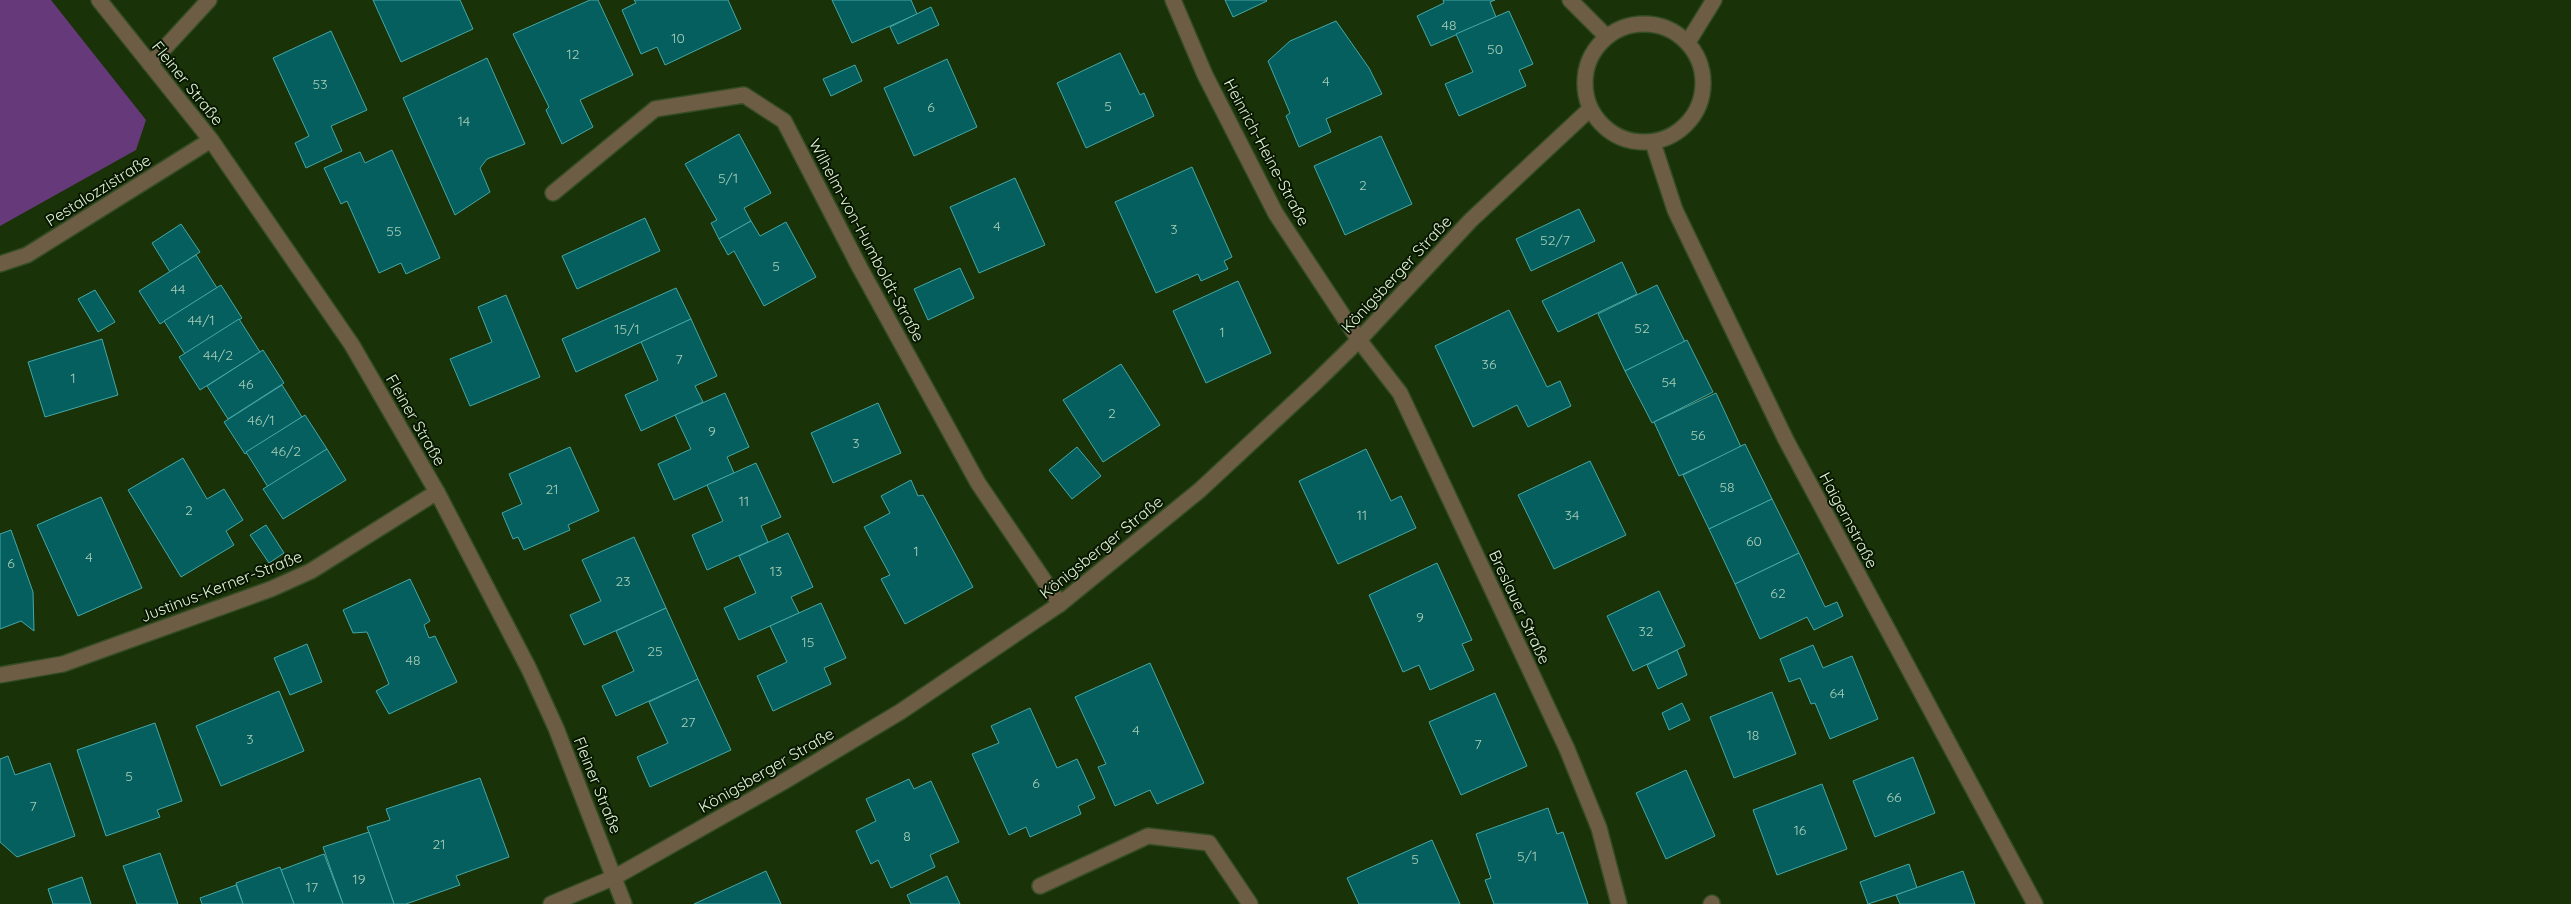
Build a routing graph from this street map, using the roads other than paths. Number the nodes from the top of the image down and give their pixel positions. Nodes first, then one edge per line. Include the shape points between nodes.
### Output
1 (99, 0) edge
2 (209, 0) edge
3 (1173, 0) edge
4 (1570, 0) edge
5 (1714, 0) edge
6 (1606, 36) junction
7 (1688, 42) junction
8 (150, 64) junction
9 (1590, 109) junction
10 (212, 140) junction
11 (1653, 143) junction
12 (553, 193) dead end
13 (0, 264) edge
14 (1359, 340) junction
15 (437, 492) junction
16 (1060, 604) junction
17 (0, 675) edge
18 (615, 877) junction
19 (1040, 886) dead end
20 (551, 904) edge
21 (624, 904) edge
22 (1250, 904) edge
23 (1619, 904) edge
24 (2035, 904) edge

1 - 8 street, Fleiner Straße
2 - 8 street
3 - 14 street, Heinrich-Heine-Straße via 1205,74 1276,214
4 - 6 street
5 - 7 street
6 - 7 street via 1626,25 1647,23 1670,29
6 - 9 street via 1588,60 1584,87
7 - 11 street via 1699,60 1704,88 1697,112 1681,131
8 - 10 street, Fleiner Straße
9 - 11 street via 1607,131 1631,142
9 - 14 street, Königsberger Straße via 1471,220
10 - 13 street, Pestalozzistraße via 27,255
10 - 15 street, Fleiner Straße via 352,345
11 - 24 street, Haigernstraße via 1675,210 1786,440
12 - 16 street, Wilhelm-von-Humboldt-Straße via 655,109 744,95 784,120 860,268 978,483
14 - 16 street, Königsberger Straße via 1200,490
14 - 23 street, Breslauer Straße via 1400,393 1567,749 1599,828
15 - 17 street, Justinus-Kerner-Straße via 311,571 271,589 63,664
15 - 18 street, Fleiner Straße via 529,669
16 - 18 street, Königsberger Straße via 900,712
18 - 20 street, Königsberger Straße
18 - 21 street, Fleiner Straße
19 - 22 street via 1148,836 1209,843

